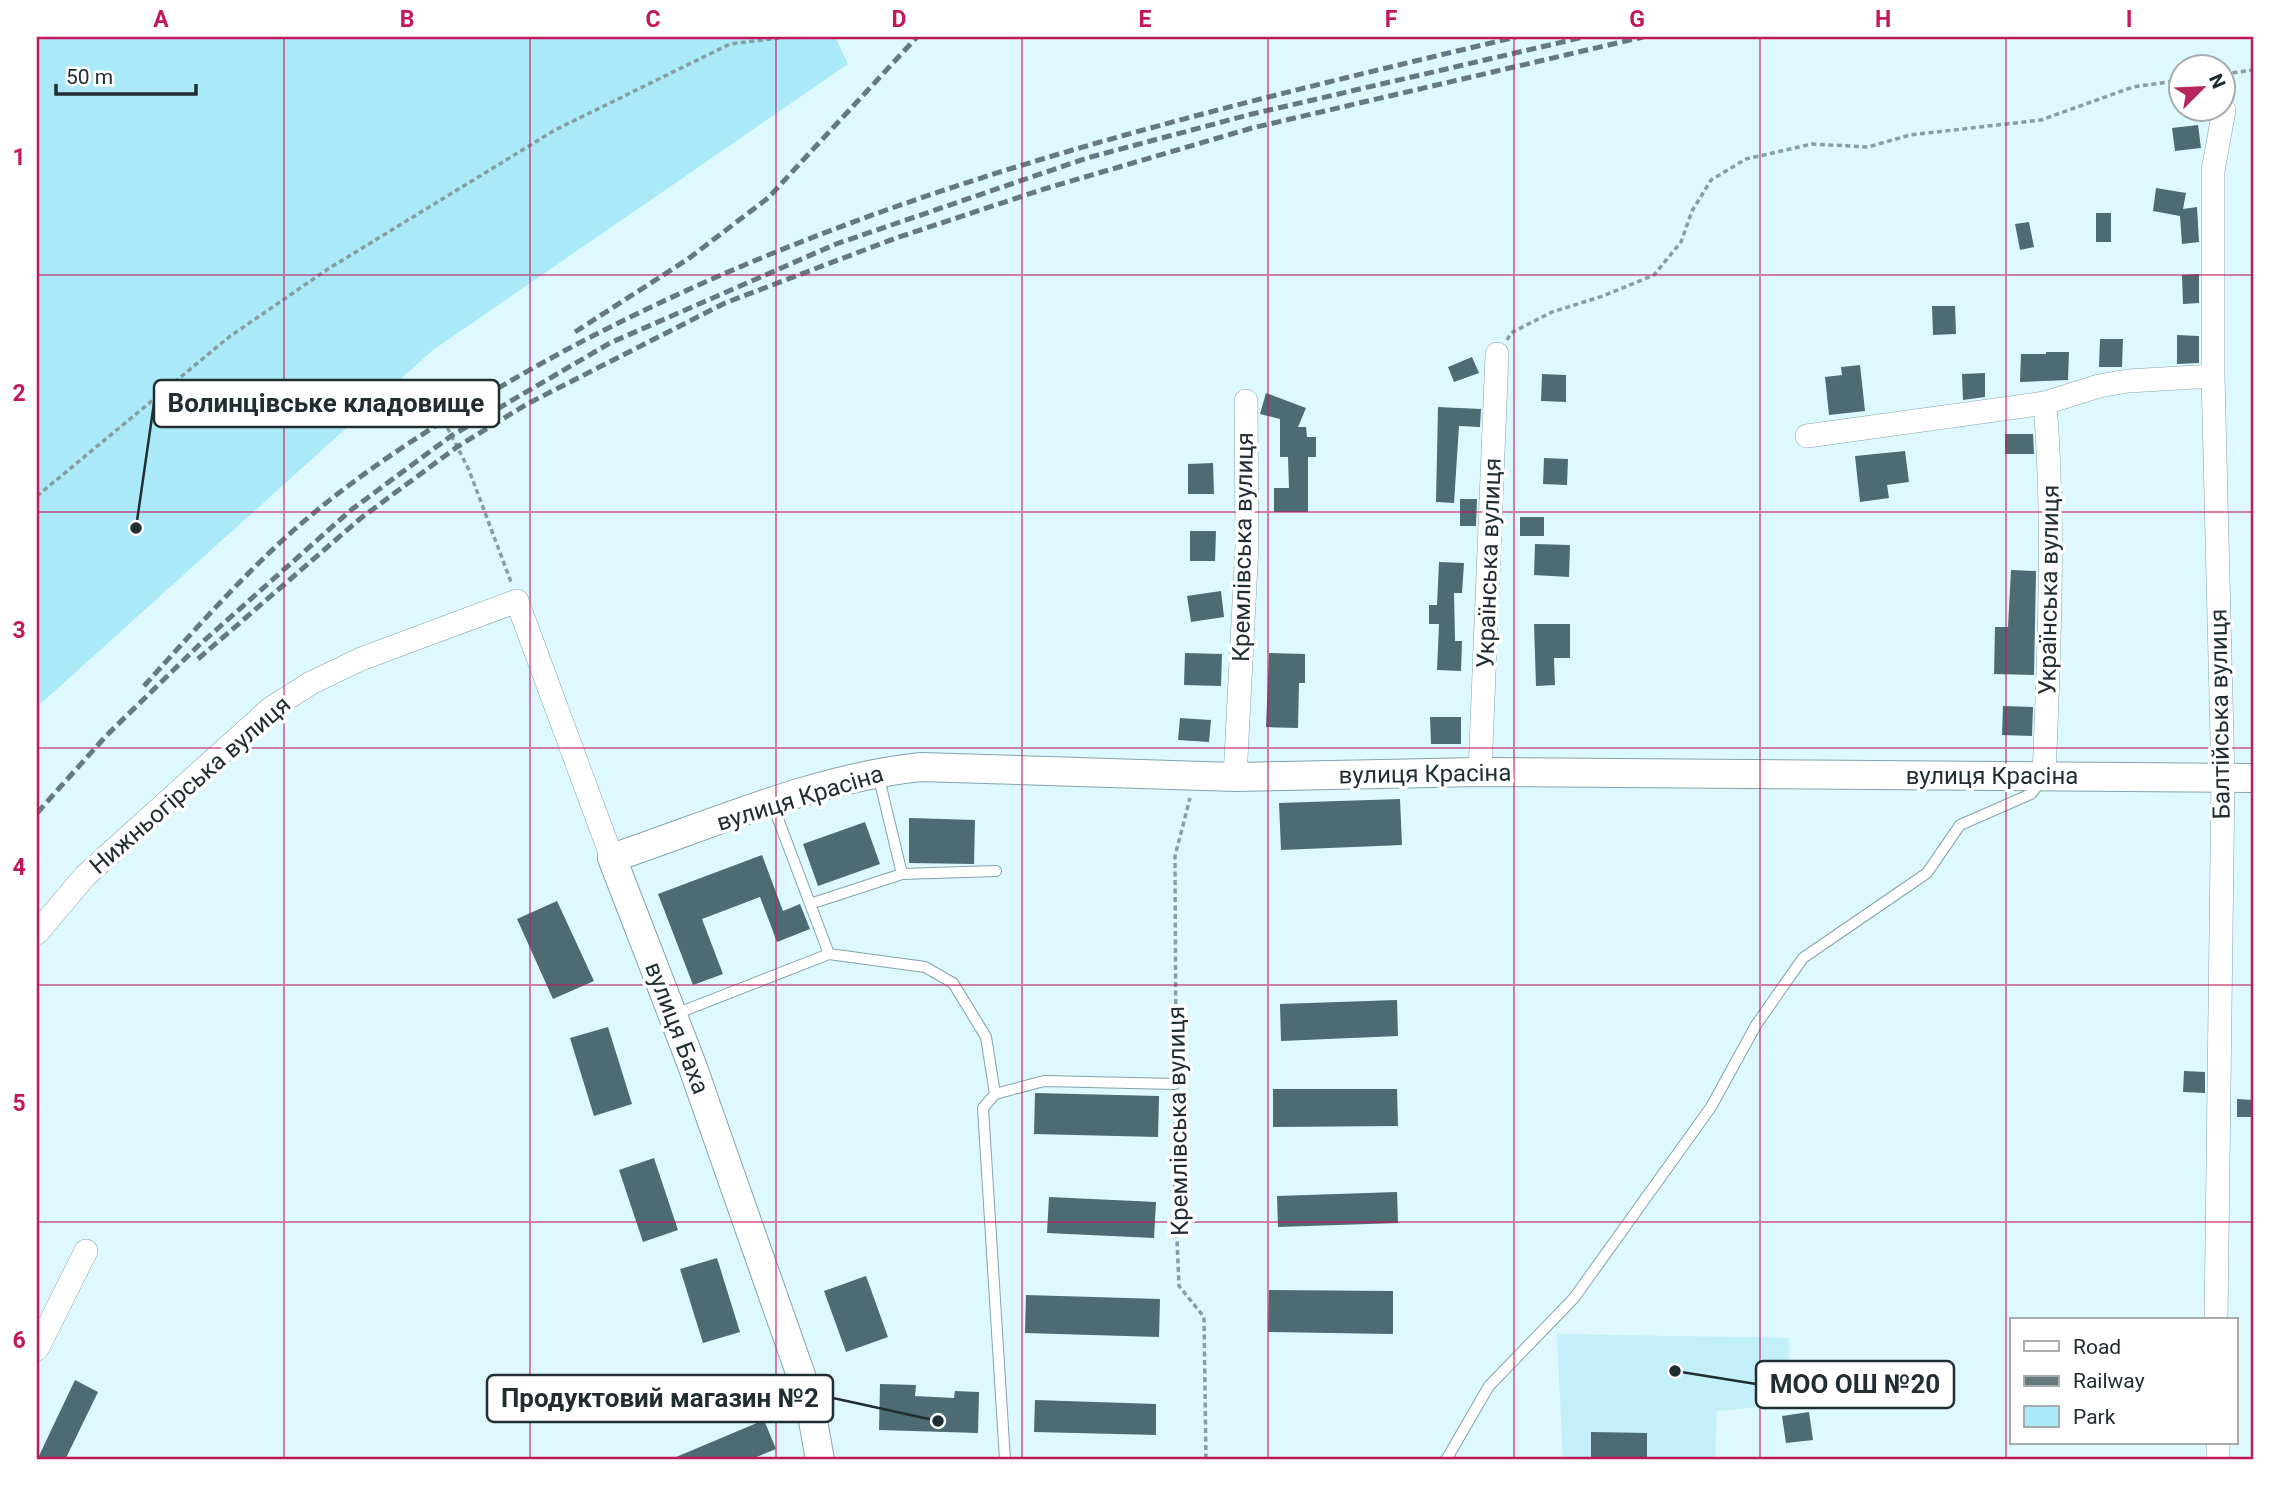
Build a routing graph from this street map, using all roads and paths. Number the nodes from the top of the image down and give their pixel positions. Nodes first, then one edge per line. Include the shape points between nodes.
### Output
1 (787, 37) edge
2 (2168, 82) edge
3 (2222, 122) edge
4 (1497, 354) joint
5 (2213, 376) junction
6 (428, 390) dead end
7 (1246, 401) dead end
8 (2045, 403) junction
9 (1807, 436) dead end
10 (37, 496) edge
11 (517, 601) junction
12 (878, 771) junction
13 (1480, 772) junction
14 (1197, 775) junction
15 (2044, 776) junction
16 (1235, 777) junction
17 (2223, 778) junction
18 (2253, 778) edge
19 (772, 803) junction
20 (612, 858) junction
21 (996, 871) dead end
22 (902, 874) junction
23 (810, 904) junction
24 (37, 933) edge
25 (830, 954) junction
26 (673, 1015) junction
27 (1175, 1084) junction
28 (995, 1094) junction
29 (86, 1251) dead end
30 (2216, 1318) edge
31 (37, 1349) edge
32 (820, 1460) edge
33 (1005, 1460) edge
34 (1206, 1460) edge
35 (1446, 1460) edge

1 - 10 path via 730,44 652,82 555,131 351,255 229,337
2 - 4 path via 2133,87 2041,120 1910,135 1868,147 1812,144 1746,159 1711,180 1692,211 1681,242 1654,275 1552,312 1511,333
3 - 5 street, Балтійська вулиця via 2213,171
4 - 13 street, Українська вулиця
5 - 8 street via 2118,383
5 - 17 street, Балтійська вулиця
6 - 11 path via 469,470
7 - 16 street, Кремлівська вулиця via 1247,545
8 - 9 street
8 - 15 street, Українська вулиця via 2051,492 2051,622
11 - 20 street, вулиця Баха
11 - 24 street, Нижньогірська вулиця via 361,659 270,709 85,876
12 - 14 street, вулиця Красіна via 921,766
12 - 19 street, вулиця Красіна
12 - 22 lane
13 - 15 street, вулиця Красіна
13 - 16 street, вулиця Красіна
14 - 16 street, вулиця Красіна
14 - 27 path, Кремлівська вулиця via 1175,856
15 - 17 street, вулиця Красіна
15 - 35 lane via 2031,794 1960,825 1927,873 1803,958 1756,1025 1711,1107 1574,1298 1489,1386
17 - 18 street, вулиця Красіна
17 - 30 street, Балтійська вулиця
19 - 20 street, вулиця Красіна
19 - 23 lane
20 - 26 street, вулиця Баха
21 - 22 lane
22 - 23 lane
23 - 25 lane
25 - 26 lane
25 - 28 lane via 925,967 953,983 986,1037
26 - 32 street, вулиця Баха via 810,1398
27 - 28 lane via 1044,1081
27 - 34 path, Кремлівська вулиця via 1179,1286 1204,1317
28 - 33 lane via 983,1108 983,1151
29 - 31 street

